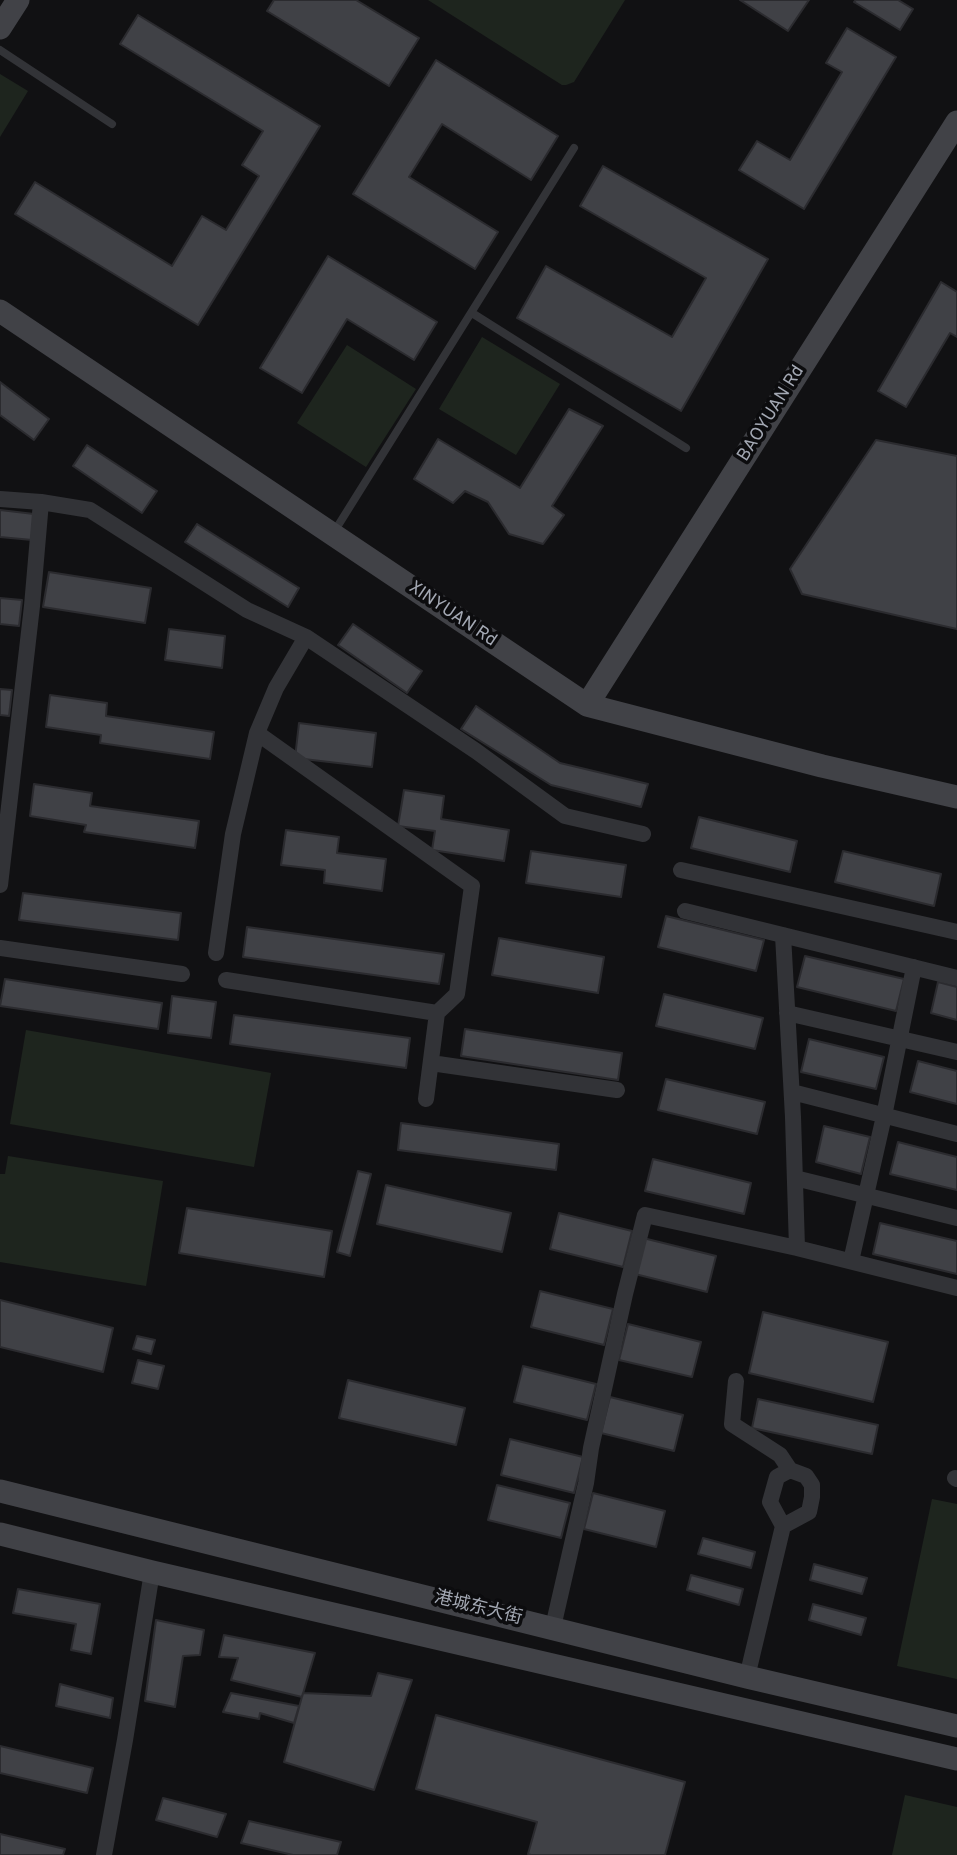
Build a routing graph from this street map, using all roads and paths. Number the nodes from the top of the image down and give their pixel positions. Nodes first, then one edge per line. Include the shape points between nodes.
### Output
1 (18, 0) edge
2 (0, 28) edge
3 (0, 50) edge
4 (957, 122) edge
5 (112, 124) dead end
6 (574, 148) dead end
7 (0, 312) edge
8 (472, 313) junction
9 (686, 448) dead end
10 (0, 499) edge
11 (41, 502) junction
12 (332, 534) junction
13 (306, 637) junction
14 (587, 705) junction
15 (257, 733) junction
16 (957, 797) edge
17 (643, 834) dead end
18 (3, 849) edge
19 (681, 870) dead end
20 (0, 885) edge
21 (685, 911) dead end
22 (957, 932) edge
23 (783, 935) junction
24 (0, 948) edge
25 (216, 953) dead end
26 (914, 967) junction
27 (182, 974) dead end
28 (957, 978) edge
29 (226, 980) dead end
30 (437, 1013) junction
31 (787, 1013) junction
32 (899, 1038) junction
33 (957, 1052) edge
34 (431, 1063) junction
35 (617, 1090) dead end
36 (792, 1092) junction
37 (426, 1099) dead end
38 (884, 1116) junction
39 (957, 1134) edge
40 (795, 1178) junction
41 (866, 1194) junction
42 (957, 1218) edge
43 (797, 1248) junction
44 (851, 1261) junction
45 (957, 1288) edge
46 (736, 1381) dead end
47 (790, 1470) junction
48 (0, 1491) edge
49 (783, 1526) junction
50 (0, 1534) edge
51 (152, 1572) junction
52 (553, 1627) junction
53 (747, 1676) junction
54 (957, 1726) edge
55 (957, 1759) edge
56 (104, 1855) edge

1 - 2 main road
3 - 5 lane
4 - 14 main road, BAOYUAN Rd
6 - 8 lane
7 - 12 main road, XINYUAN Rd
8 - 9 lane
8 - 12 lane
10 - 11 street
11 - 13 street via 90,510 247,610
11 - 18 street
12 - 14 main road, XINYUAN Rd
13 - 15 street via 275,688
13 - 17 street via 565,816
14 - 16 main road, XINYUAN Rd
15 - 25 street via 233,834
15 - 30 street via 472,886 457,994
18 - 20 street
19 - 22 street
21 - 23 street
23 - 26 street
23 - 31 street
24 - 27 street
26 - 28 street
26 - 32 street
29 - 30 street
30 - 34 street
31 - 32 street
31 - 36 street
32 - 33 street
32 - 38 street
34 - 35 street
34 - 37 street
36 - 38 street
36 - 40 street
38 - 39 street
38 - 41 street
40 - 41 street
40 - 43 street
41 - 42 street
41 - 44 street
43 - 44 street
43 - 52 street via 645,1215
44 - 45 street
46 - 47 street via 732,1424 780,1455
47 - 49 street via 777,1477 771,1502
47 - 49 street via 806,1476 812,1497 808,1512
48 - 52 main road, 港城东大街
49 - 53 street
50 - 51 main road
51 - 55 main road
51 - 56 street
52 - 53 main road, 港城东大街
53 - 54 main road, 港城东大街

